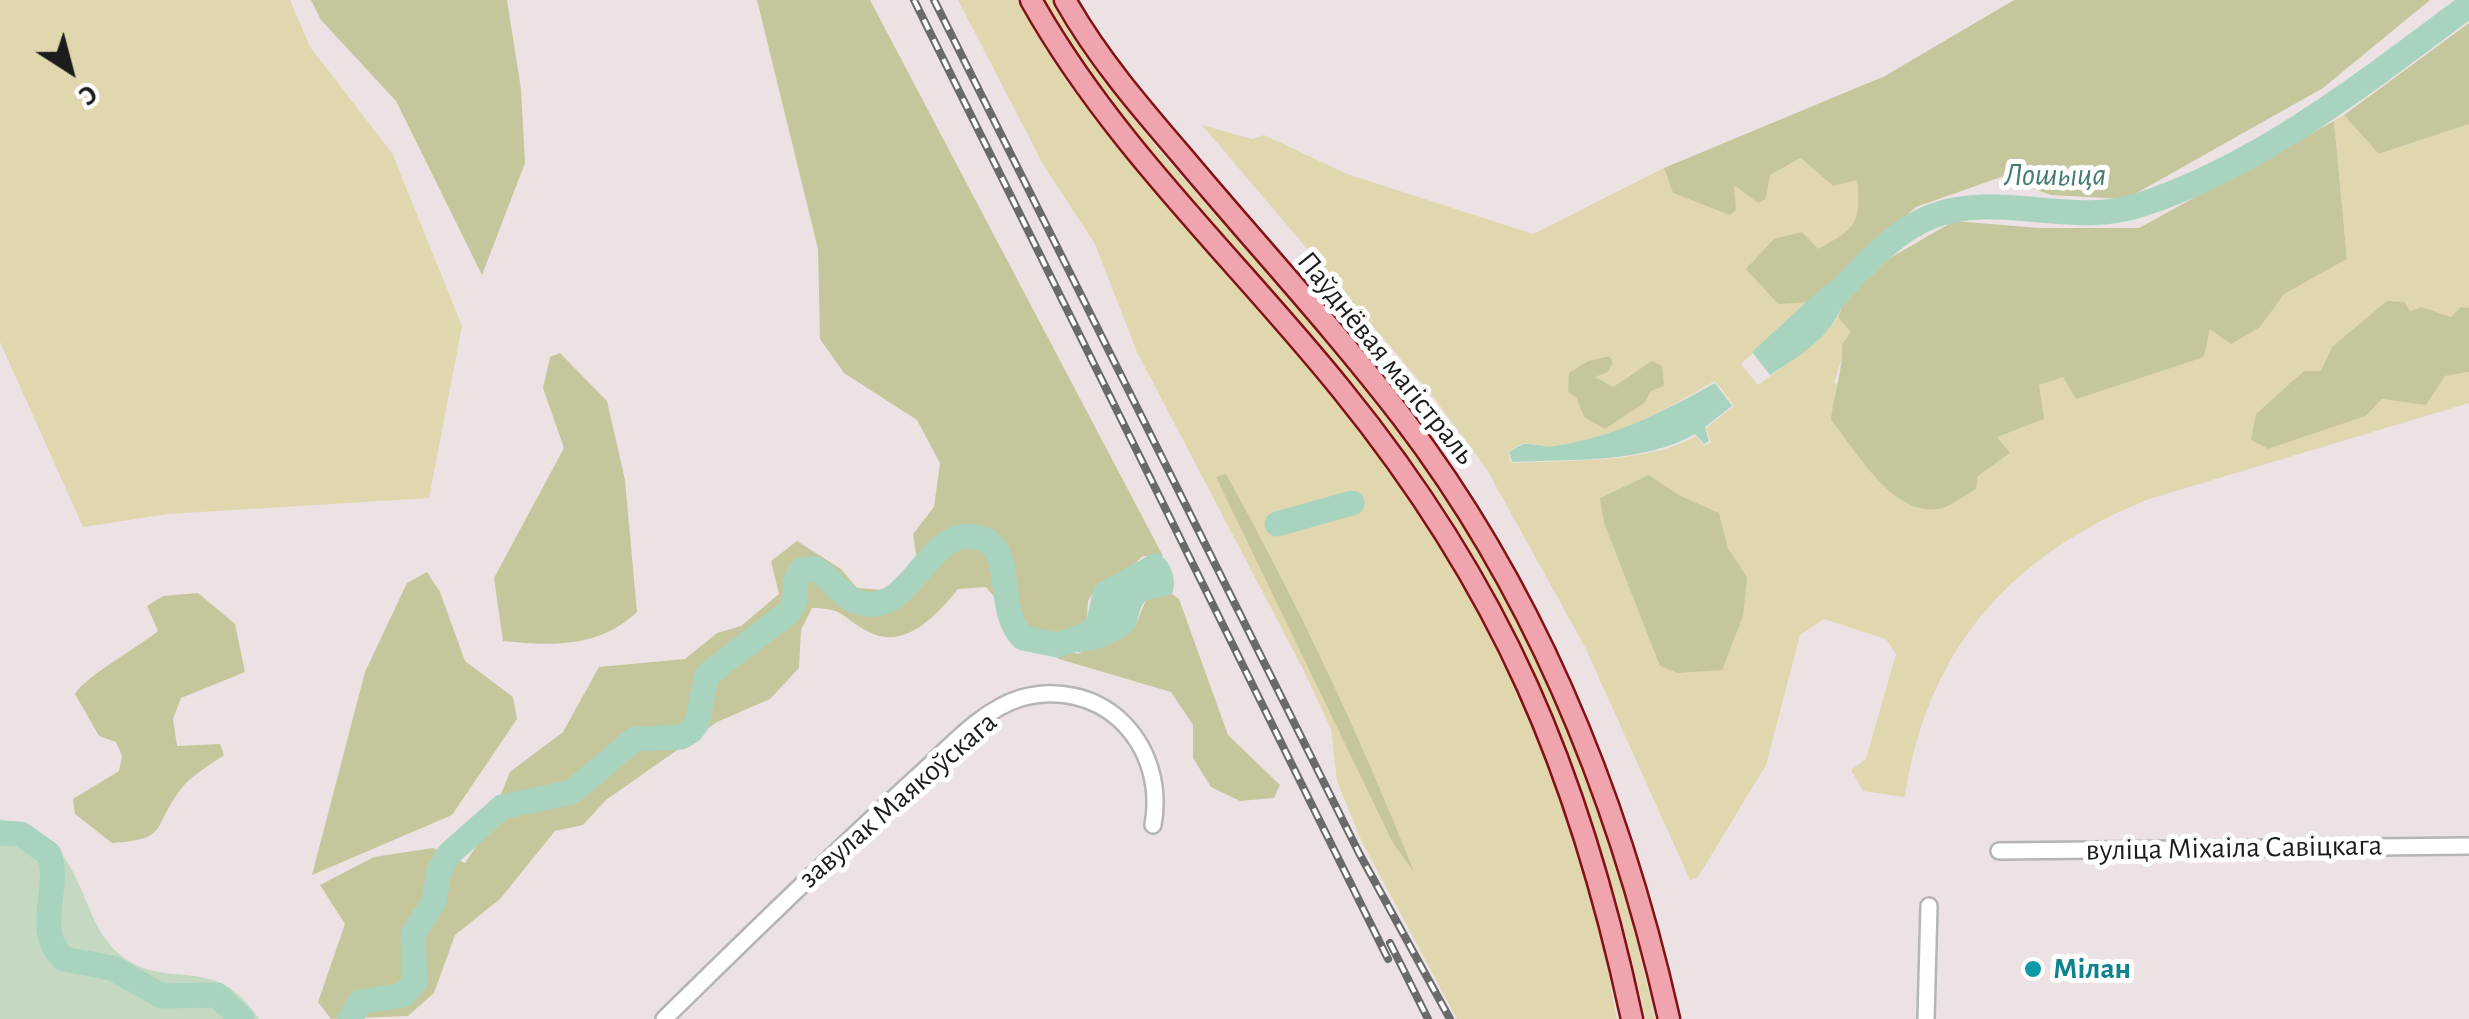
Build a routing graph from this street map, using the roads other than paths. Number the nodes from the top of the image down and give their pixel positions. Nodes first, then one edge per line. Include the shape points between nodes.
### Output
1 (1031, 0) edge
2 (1065, 0) edge
3 (1153, 824) dead end
4 (2469, 846) edge
5 (1999, 850) dead end
6 (1929, 906) dead end
7 (664, 1019) edge
8 (1632, 1019) edge
9 (1669, 1019) edge
10 (1926, 1019) edge

1 - 8 main road, Паўднёвая магістраль via 1100,108 1339,386 1463,559 1536,701 1577,804
2 - 9 main road, Паўднёвая магістраль via 1120,82 1401,416 1490,547 1555,670 1602,781 1635,879
3 - 7 street, завулак Маякоўскага via 1153,776 1124,724 1082,698 1018,698 981,720 853,835
4 - 5 street, вуліца Міхаіла Савіцкага
6 - 10 street

